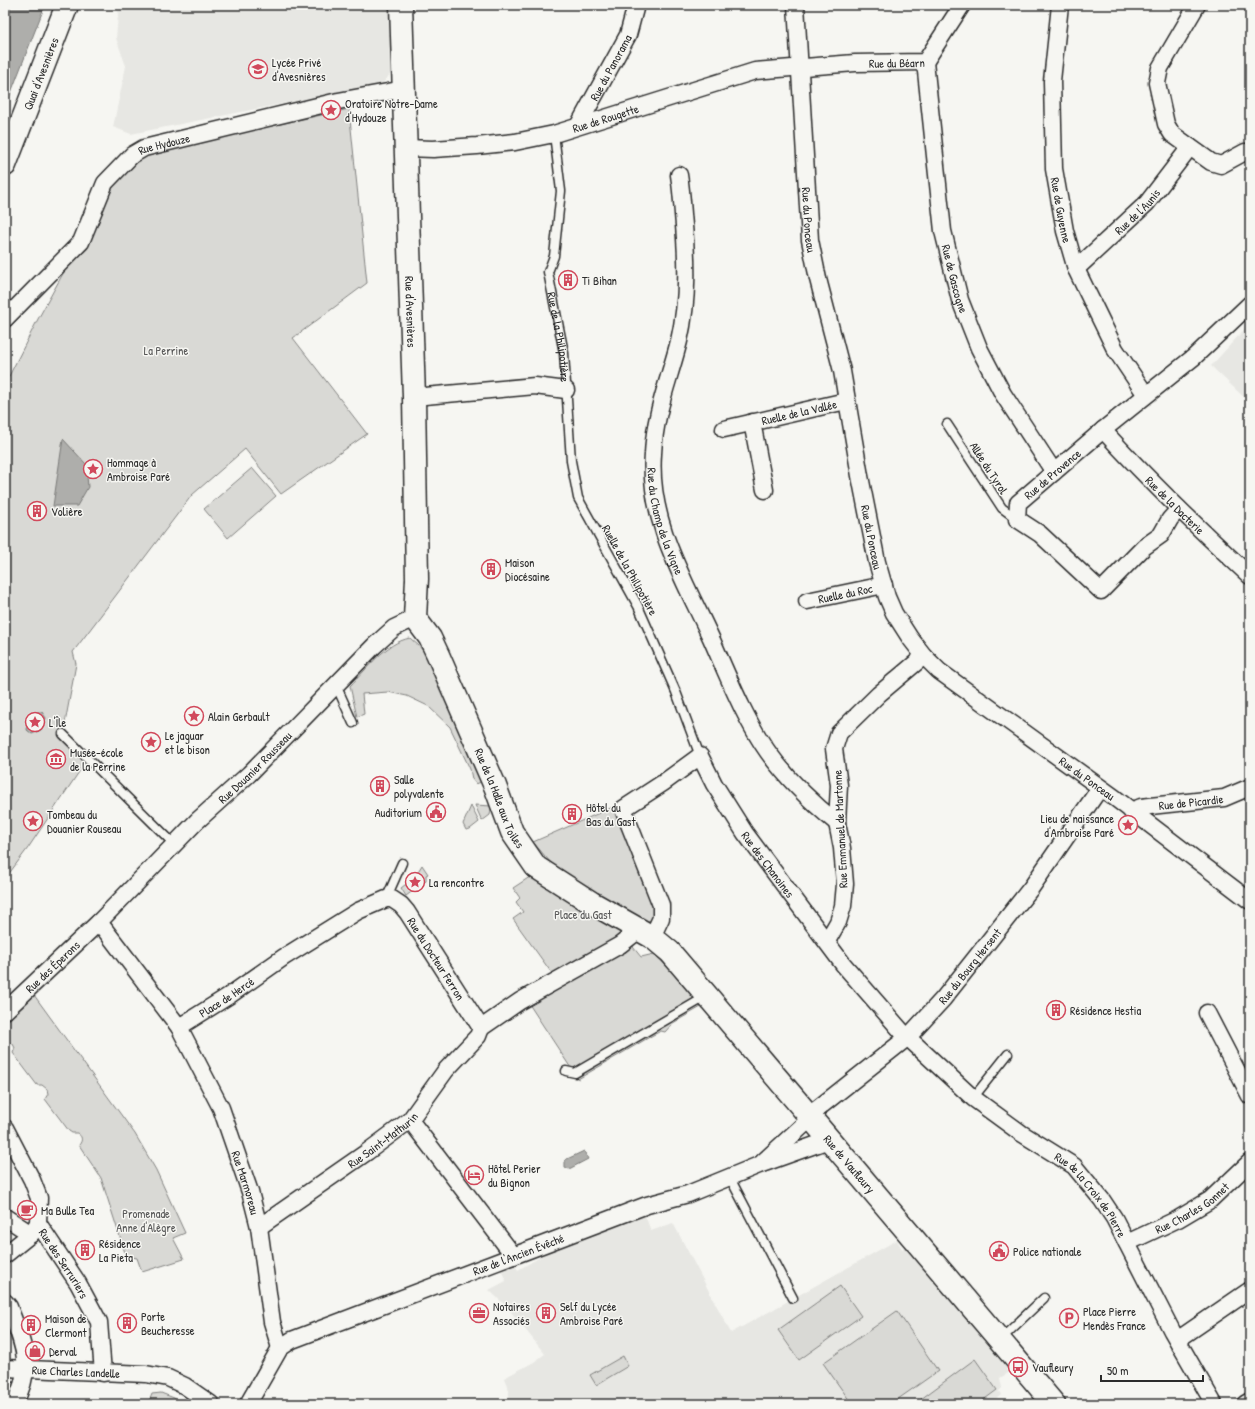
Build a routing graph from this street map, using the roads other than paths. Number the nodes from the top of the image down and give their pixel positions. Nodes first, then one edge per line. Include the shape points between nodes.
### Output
1 (67, 5) edge
2 (401, 5) edge
3 (636, 5) edge
4 (796, 5) edge
5 (962, 5) edge
6 (1060, 5) edge
7 (1197, 5) edge
8 (925, 62) junction
9 (801, 67) junction
10 (404, 89) junction
11 (578, 126) junction
12 (554, 134) junction
13 (1190, 147) junction
14 (406, 148) junction
15 (1250, 152) edge
16 (5, 165) edge
17 (679, 175) dead end
18 (1076, 269) junction
19 (1250, 304) edge
20 (5, 319) edge
21 (566, 390) junction
22 (1146, 395) junction
23 (414, 397) junction
24 (846, 401) junction
25 (752, 422) junction
26 (947, 424) dead end
27 (724, 429) dead end
28 (1103, 430) junction
29 (1054, 472) junction
30 (765, 490) dead end
31 (1179, 509) junction
32 (1017, 520) junction
33 (1250, 576) edge
34 (884, 585) junction
35 (807, 601) dead end
36 (415, 618) junction
37 (924, 656) junction
38 (336, 685) junction
39 (353, 724) dead end
40 (63, 734) dead end
41 (700, 756) junction
42 (1250, 787) edge
43 (1100, 788) junction
44 (1131, 811) junction
45 (837, 823) junction
46 (174, 844) junction
47 (402, 863) dead end
48 (386, 899) junction
49 (1250, 901) edge
50 (99, 922) junction
51 (646, 934) junction
52 (827, 941) junction
53 (707, 996) junction
54 (5, 1011) edge
55 (1207, 1013) dead end
56 (179, 1027) junction
57 (481, 1028) junction
58 (908, 1036) junction
59 (1008, 1054) dead end
60 (566, 1071) dead end
61 (1250, 1096) edge
62 (973, 1098) junction
63 (811, 1118) junction
64 (410, 1120) junction
65 (5, 1128) edge
66 (829, 1140) junction
67 (1250, 1162) edge
68 (759, 1165) junction
69 (730, 1178) junction
70 (5, 1217) edge
71 (260, 1227) junction
72 (34, 1228) junction
73 (1127, 1243) junction
74 (5, 1255) edge
75 (514, 1256) junction
76 (1250, 1290) edge
77 (793, 1298) dead end
78 (1044, 1298) dead end
79 (5, 1302) edge
80 (1000, 1340) junction
81 (1179, 1343) junction
82 (280, 1348) junction
83 (5, 1368) edge
84 (26, 1370) junction
85 (103, 1373) junction
86 (1250, 1401) edge
87 (14, 1404) edge
88 (211, 1404) edge
89 (248, 1404) edge
90 (1054, 1404) edge
91 (1214, 1404) edge
92 (1245, 1404) edge

1 - 16 street, Quai d'Avesnières
2 - 10 street, Rue d'Avesnières
3 - 11 street, Rue du Panorama via 628,35
4 - 9 street, Rue du Ponceau
5 - 8 street, Rue du Béarn
6 - 18 street, Rue de Guyenne via 1052,81 1054,169 1065,231
7 - 13 street via 1160,68 1157,83 1166,124 1172,134
8 - 9 street, Rue du Béarn
8 - 29 street, Rue de Gascogne via 943,231 960,300 979,348 1003,394
9 - 11 street, Rue de Rougette via 755,71
9 - 24 street, Rue du Ponceau via 810,240 842,371
10 - 14 street, Rue d'Avesnières
10 - 20 street, Rue Hydouze via 338,101 144,148 132,155 105,183 81,242
11 - 12 street, Rue de Rougette
12 - 14 street, Rue de Rougette via 477,146
12 - 21 lane, Rue de la Philipotière via 561,191 554,256 548,272 564,353
13 - 15 street via 1211,162 1222,165 1245,152
13 - 18 street, Rue de l'Aunis via 1147,203
14 - 23 street, Rue d'Avesnières
17 - 45 street, Rue du Champ de la Vigne via 686,246 686,293 678,341 656,421 652,477 658,512 678,568 758,736 797,788
18 - 22 street, Rue de Guyenne via 1115,349
19 - 22 street, Rue de Provence via 1201,351
21 - 23 street, Rue de la Philipotière via 535,386
21 - 41 lane, Ruelle de la Philipotière via 570,461 578,498 638,606 676,692
22 - 28 street, Rue de Provence
23 - 36 street, Rue d'Avesnières via 417,579
24 - 25 street, Ruelle de la Vallée
24 - 34 street, Rue du Ponceau
25 - 27 street, Ruelle de la Vallée
25 - 30 street, Ruelle de la Vallée
26 - 32 lane, Allée du Tyrol via 1002,508
28 - 29 street, Rue de Provence
28 - 31 street, Rue de la Dacterie
29 - 32 street, Rue de Provence via 1018,503
31 - 32 street via 1161,535 1144,546 1101,591 1040,534
31 - 33 street, Rue de la Dacterie
34 - 35 street, Ruelle du Roc
34 - 37 street, Rue du Ponceau via 894,613
36 - 38 street, Rue Douanier Rousseau via 394,628
36 - 51 street, Rue de la Halle aux Toiles via 430,638 438,655 495,786 512,832 525,852 536,867 552,878
37 - 43 street, Rue du Ponceau via 939,671
37 - 45 street, Rue Emmanuel de Martonne via 879,694 839,733 834,749 839,785
38 - 39 lane
38 - 46 street, Rue Douanier Rousseau
40 - 46 lane
41 - 51 street via 623,808 661,905 661,918
41 - 52 street, Rue des Chanoines via 714,784 745,833
42 - 44 street, Rue de Picardie via 1224,798 1141,807
43 - 44 street, Rue du Ponceau
43 - 58 street, Rue du Bourg Hersent via 1031,888 943,999
44 - 49 street, Rue du Ponceau
45 - 52 street, Rue Emmanuel de Martonne via 845,884 843,906 838,922
46 - 50 street, Rue Douanier Rousseau
47 - 48 lane
48 - 56 street, Place de Hercé via 358,911 321,933
48 - 57 street, Rue du Docteur Ferron via 392,898 407,912
50 - 54 street, Rue des Éperons
50 - 56 street
51 - 53 street, Rue de Vaufleury via 670,952
51 - 57 street via 620,945 520,1001
52 - 58 street, Rue des Chanoines via 843,964
53 - 60 lane via 575,1074
53 - 63 street, Rue de Vaufleury
55 - 61 street
56 - 71 street, Rue Marmoreau via 221,1108
57 - 64 street, Rue Saint-Mathurin via 478,1036 446,1070
58 - 62 street, Rue de la Croix de Pierre
58 - 63 street, Rue du Bourg Hersent via 817,1109
59 - 62 lane
62 - 73 street, Rue de la Croix de Pierre via 1021,1133 1074,1166 1102,1200
63 - 66 street, Rue de Vaufleury
63 - 68 street, Rue de l'Ancien Évêché
64 - 71 street, Rue Saint-Mathurin
64 - 75 street
65 - 72 street via 39,1198
66 - 68 street, Rue de l'Ancien Évêché
66 - 80 street, Rue de Vaufleury
67 - 73 street, Rue Charles Gonnet via 1210,1200 1178,1219
68 - 69 street, Rue de l'Ancien Évêché
69 - 75 street, Rue de l'Ancien Évêché via 688,1194 647,1204
69 - 77 lane
70 - 72 street
71 - 82 street, Rue Marmoreau via 272,1322
72 - 74 street
72 - 85 street, Rue des Serruriers via 78,1283 99,1322
73 - 81 street, Rue de la Croix de Pierre
75 - 82 street, Rue de l'Ancien Évêché via 292,1340
76 - 81 street via 1183,1336
78 - 80 lane
79 - 84 street via 24,1347
80 - 90 street, Rue de Vaufleury
81 - 91 street, Rue de la Croix de Pierre
82 - 89 street
83 - 84 street, Rue Charles Landelle
84 - 85 street, Rue Charles Landelle
84 - 87 street via 22,1388
85 - 88 street, Rue Charles Landelle via 146,1374 168,1378
86 - 92 street

